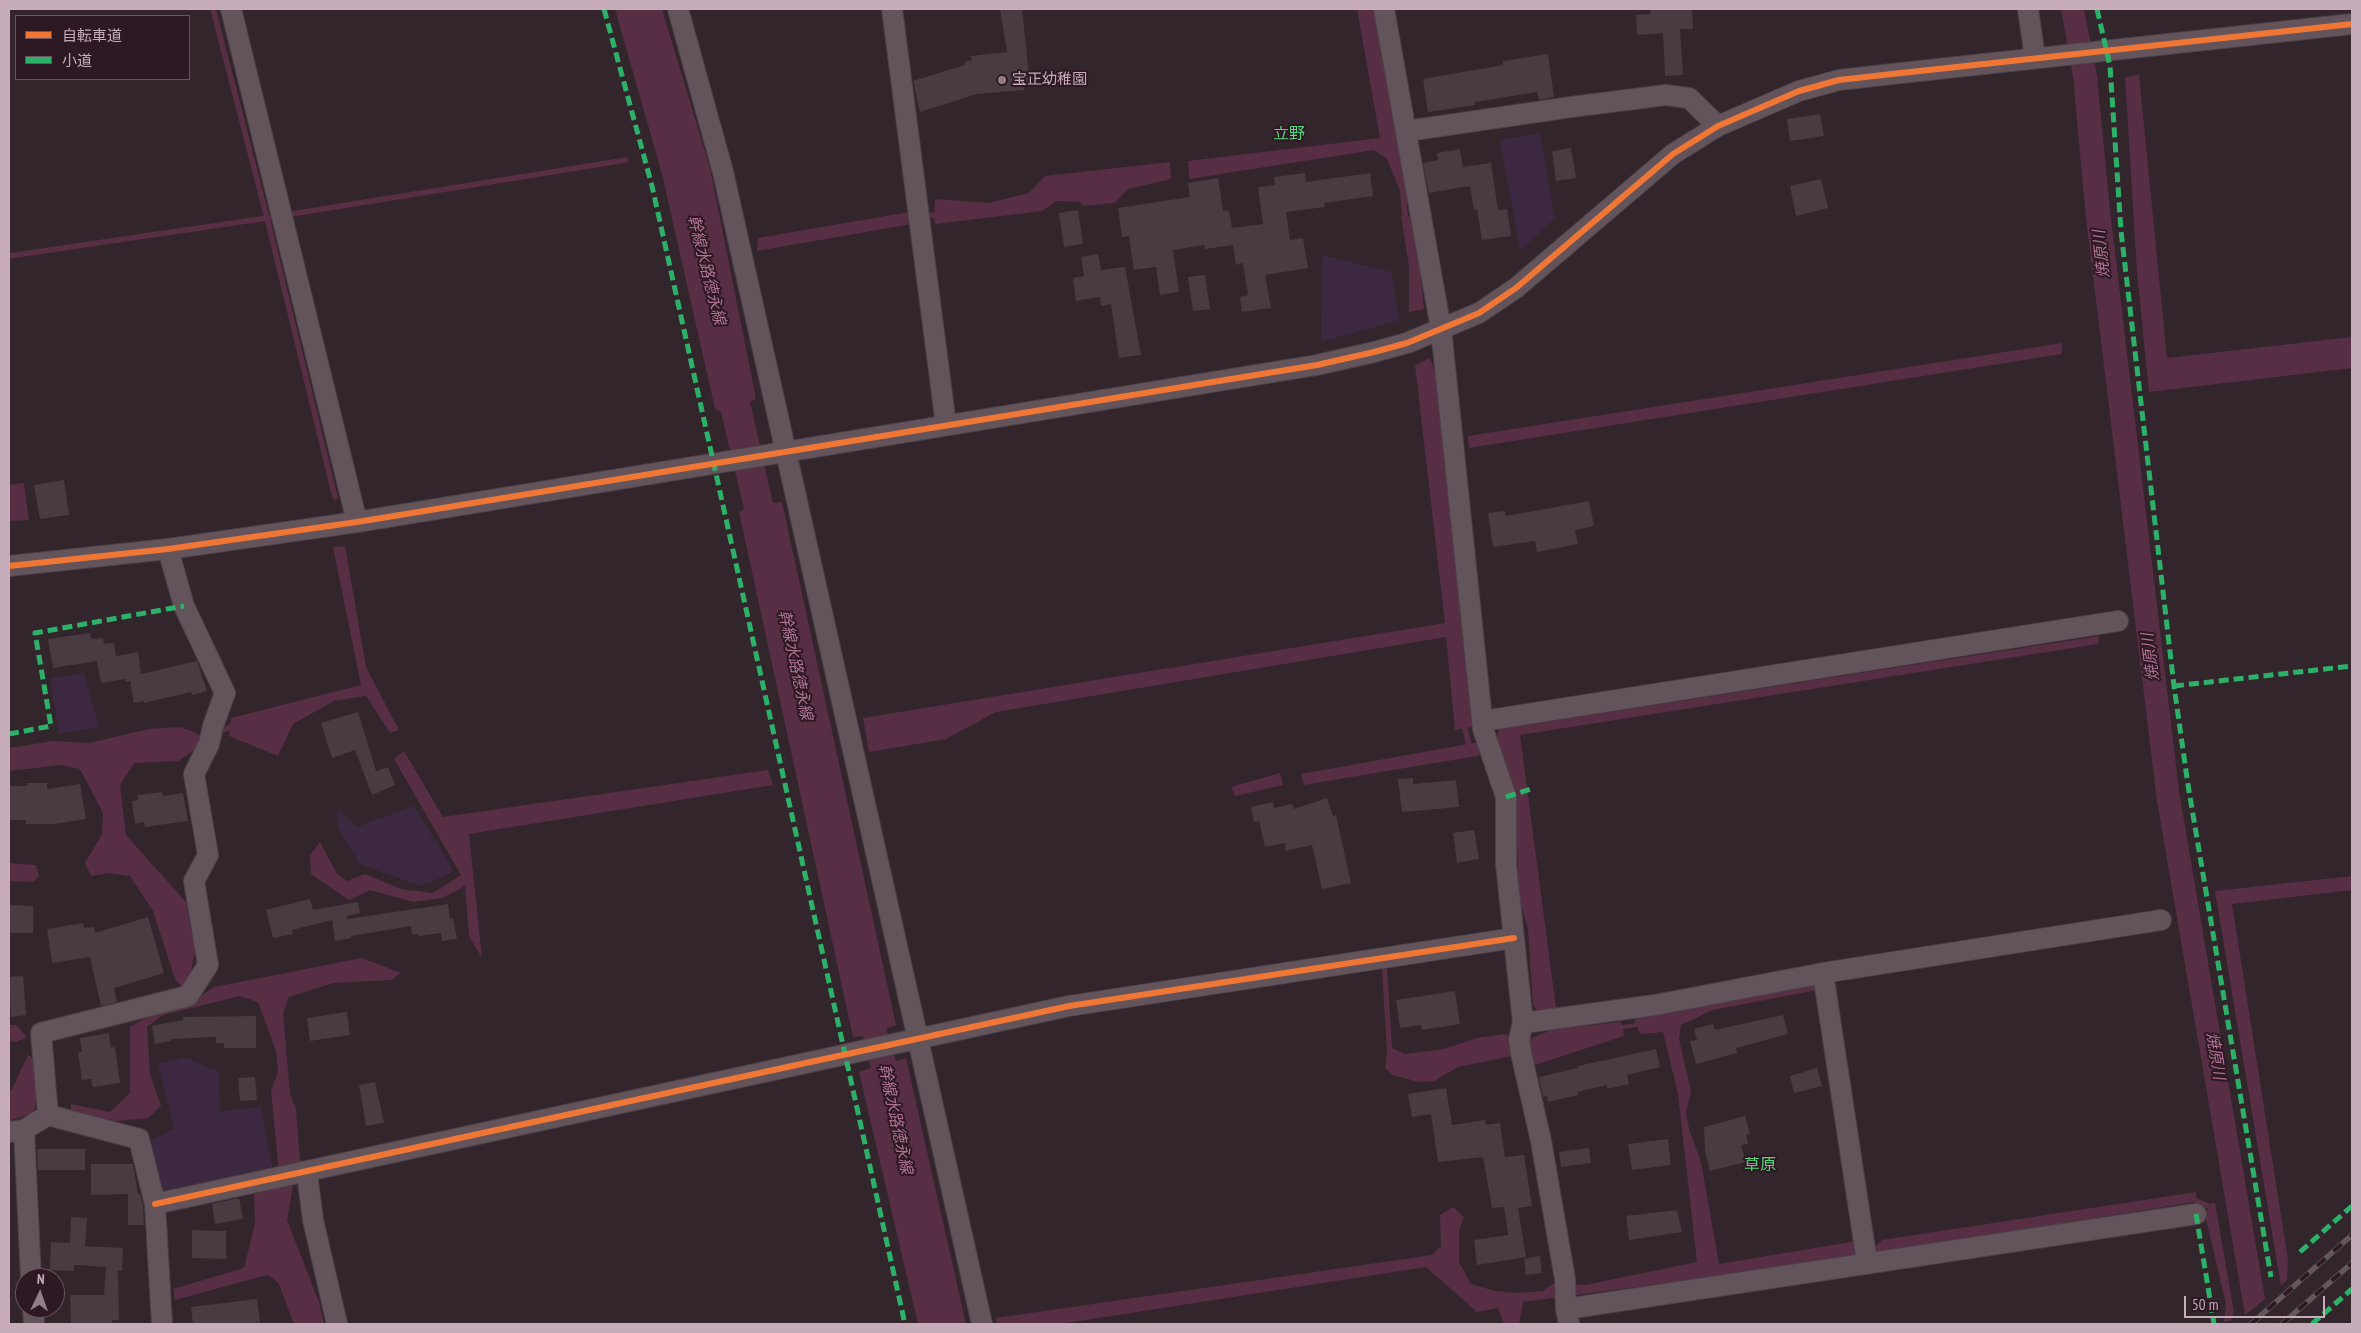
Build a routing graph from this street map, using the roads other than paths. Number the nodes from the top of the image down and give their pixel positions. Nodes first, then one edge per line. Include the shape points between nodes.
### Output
1 (231, 9) edge
2 (678, 9) edge
3 (892, 9) edge
4 (1384, 9) edge
5 (2028, 9) edge
6 (2352, 24) edge
7 (2044, 57) junction
8 (1718, 126) junction
9 (1407, 131) junction
10 (1441, 329) junction
11 (946, 425) junction
12 (784, 451) junction
13 (357, 522) junction
14 (168, 549) junction
15 (9, 566) edge
16 (2118, 621) dead end
17 (1487, 737) junction
18 (2161, 920) dead end
19 (1514, 938) junction
20 (1823, 973) junction
21 (1532, 1031) junction
22 (918, 1038) junction
23 (48, 1115) junction
24 (16, 1131) edge
25 (302, 1174) junction
26 (155, 1204) junction
27 (2196, 1214) dead end
28 (1867, 1262) junction
29 (30, 1268) edge
30 (1568, 1317) edge
31 (162, 1324) edge
32 (337, 1324) edge
33 (982, 1324) edge

1 - 13 street
2 - 12 street via 723,172
3 - 11 street
4 - 9 street
5 - 7 street
6 - 7 street
7 - 8 street via 1840,80 1799,91
8 - 9 street via 1689,98 1666,95
8 - 10 street via 1673,154 1516,288 1479,313
9 - 10 street
10 - 11 street via 1407,343 1316,365
10 - 17 street
11 - 12 street
12 - 13 street
12 - 22 street
13 - 14 street
14 - 15 street
14 - 23 street via 184,606 225,693 194,774 208,855 194,880 208,965 188,996 41,1034
16 - 17 street
17 - 19 street via 1506,797 1506,864
18 - 20 street
19 - 21 street
19 - 22 street via 1069,1006
20 - 21 street
20 - 28 street
21 - 30 street via 1541,1141 1565,1279
22 - 25 street
22 - 33 street
23 - 24 street
23 - 26 street via 139,1139
24 - 29 street
25 - 26 street
25 - 32 street
26 - 31 street
27 - 28 street
28 - 30 street

